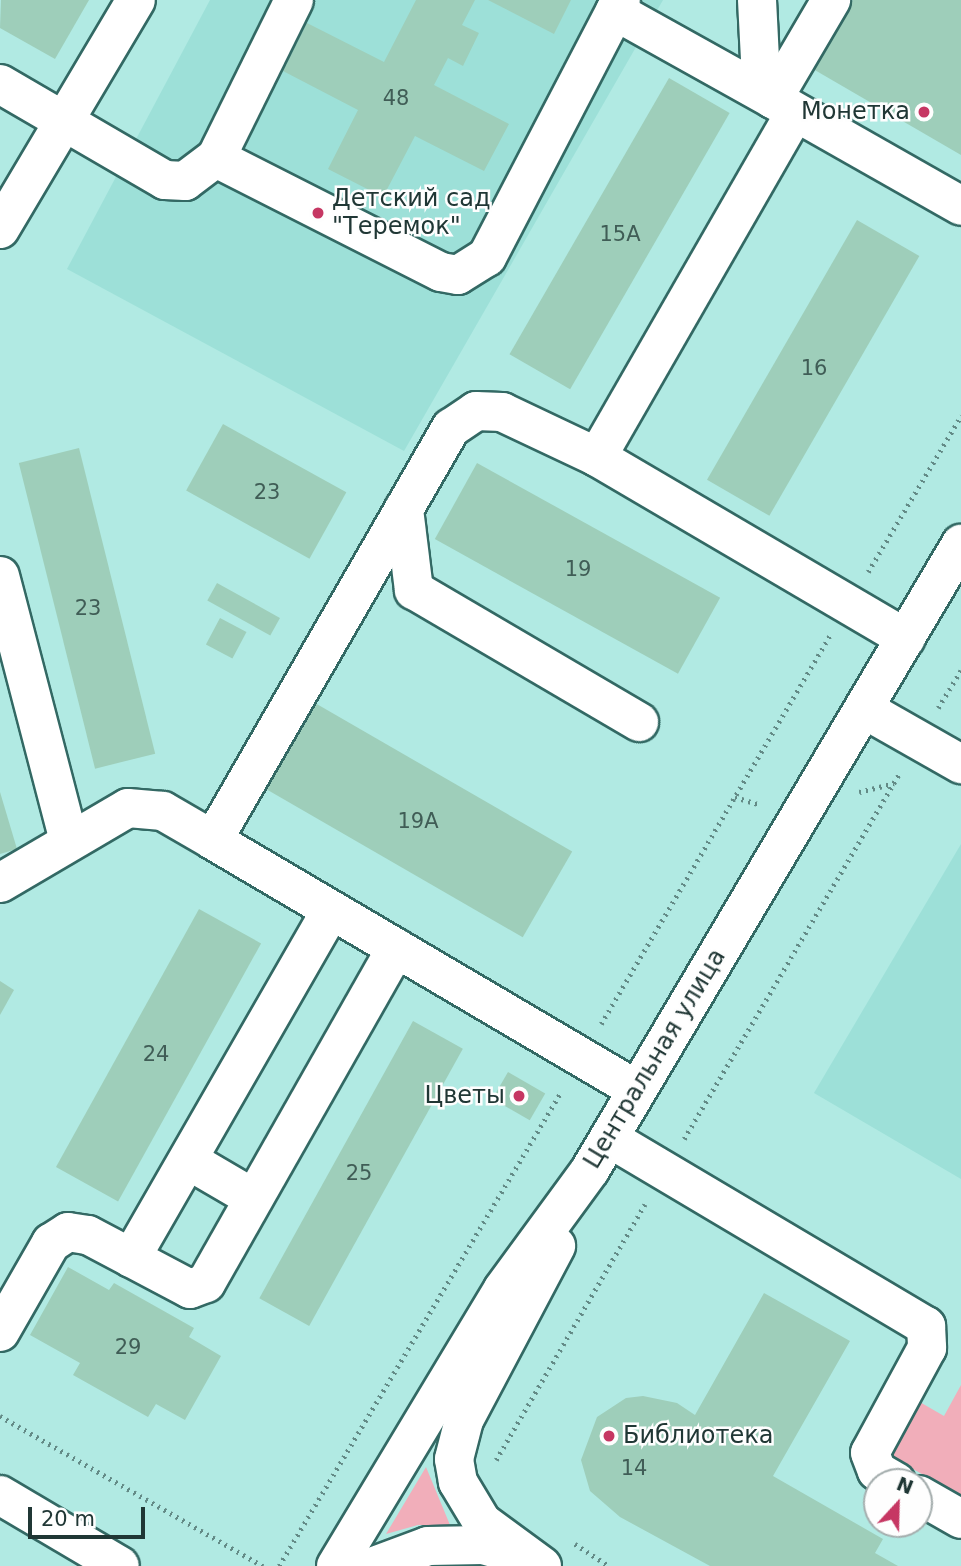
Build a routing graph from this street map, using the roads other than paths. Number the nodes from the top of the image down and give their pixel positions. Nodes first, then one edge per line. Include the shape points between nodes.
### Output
1 (136, 0) edge
2 (294, 0) edge
3 (757, 0) edge
4 (831, 0) edge
5 (618, 6) edge
6 (0, 84) edge
7 (784, 106) junction
8 (65, 121) junction
9 (216, 158) junction
10 (961, 206) edge
11 (0, 229) edge
12 (597, 457) junction
13 (404, 509) junction
14 (961, 544) edge
15 (0, 576) edge
16 (906, 638) junction
17 (864, 709) junction
18 (639, 722) dead end
19 (961, 764) edge
20 (213, 840) junction
21 (69, 841) junction
22 (0, 883) edge
23 (331, 910) junction
24 (396, 948) junction
25 (637, 1090) junction
26 (609, 1138) junction
27 (188, 1160) junction
28 (590, 1170) junction
29 (253, 1198) junction
30 (131, 1258) junction
31 (0, 1332) edge
32 (876, 1468) edge
33 (0, 1495) edge
34 (933, 1503) edge
35 (961, 1519) edge
36 (539, 1565) edge
37 (120, 1566) edge
38 (336, 1566) edge
39 (374, 1566) edge

1 - 8 street
2 - 9 street
3 - 7 street via 756,36
4 - 7 street
5 - 7 street
5 - 9 street via 487,257 458,275 441,272
6 - 8 street
7 - 10 street
7 - 12 street
8 - 9 street via 165,180 185,181
8 - 11 street
12 - 13 street via 502,412 475,411 451,428
12 - 16 street
13 - 18 street via 414,590
13 - 20 street
14 - 16 street, Центральная улица
15 - 21 street
16 - 17 street, Центральная улица
17 - 19 street
17 - 25 street, Центральная улица
20 - 21 street via 147,807 128,808
20 - 23 street
21 - 22 street
23 - 24 street
23 - 27 street
24 - 25 street
24 - 29 street
25 - 26 street, Центральная улица
26 - 28 street, Центральная улица
26 - 32 street via 926,1326 927,1348 870,1453
27 - 29 street
27 - 30 street
28 - 36 street via 527,1305 464,1420 454,1459 458,1482 482,1521
28 - 38 street, Центральная улица via 496,1299
29 - 30 street via 206,1283 190,1289
30 - 31 street via 88,1235 68,1232 51,1242
33 - 37 street
34 - 35 street
36 - 39 street via 496,1548 461,1544 428,1546

